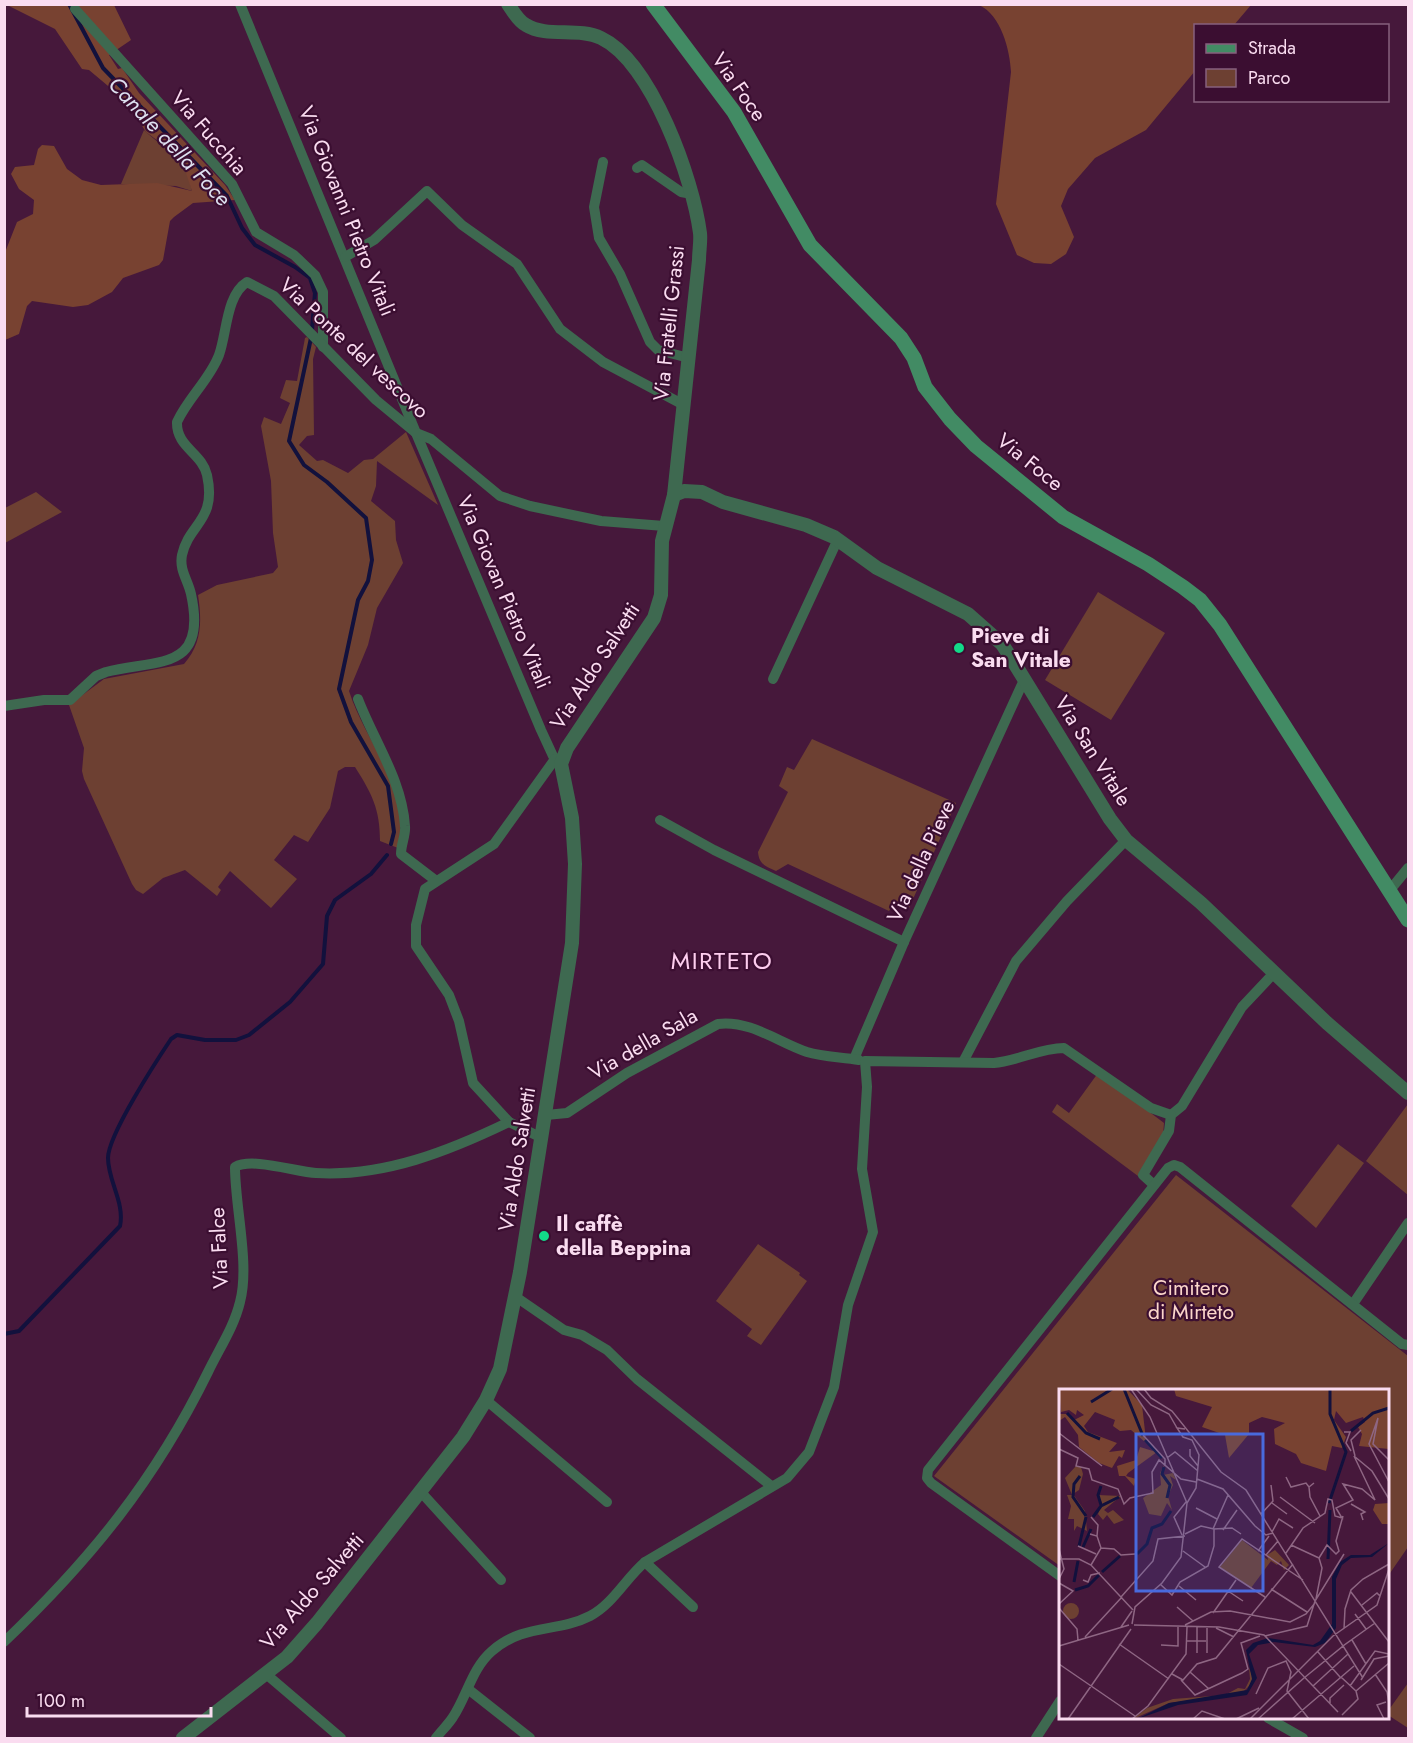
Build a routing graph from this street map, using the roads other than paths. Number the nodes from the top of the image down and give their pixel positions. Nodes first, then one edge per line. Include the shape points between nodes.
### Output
1 (240, 4) edge
2 (508, 4) edge
3 (653, 4) edge
4 (75, 9) dead end
5 (603, 162) dead end
6 (637, 168) dead end
7 (692, 194) junction
8 (345, 257) junction
9 (321, 345) junction
10 (689, 358) junction
11 (682, 404) junction
12 (416, 433) junction
13 (674, 495) junction
14 (664, 526) junction
15 (838, 539) junction
16 (773, 679) dead end
17 (1024, 680) junction
18 (358, 699) dead end
19 (4, 706) edge
20 (558, 761) junction
21 (660, 820) dead end
22 (1126, 840) junction
23 (1408, 868) edge
24 (435, 880) junction
25 (1390, 890) junction
26 (1408, 920) edge
27 (904, 942) junction
28 (1274, 973) junction
29 (860, 1060) junction
30 (963, 1062) junction
31 (1408, 1093) edge
32 (546, 1115) junction
33 (1171, 1115) junction
34 (509, 1122) junction
35 (542, 1138) junction
36 (1154, 1185) junction
37 (1408, 1224) edge
38 (516, 1297) junction
39 (1353, 1304) junction
40 (1408, 1346) edge
41 (486, 1400) junction
42 (770, 1485) junction
43 (420, 1491) junction
44 (607, 1502) dead end
45 (645, 1562) junction
46 (1059, 1575) edge
47 (501, 1580) dead end
48 (693, 1607) dead end
49 (4, 1642) edge
50 (266, 1674) junction
51 (468, 1689) junction
52 (1059, 1703) edge
53 (1270, 1719) edge
54 (183, 1738) edge
55 (341, 1738) edge
56 (436, 1738) edge
57 (530, 1738) edge
58 (1036, 1738) edge
59 (1303, 1738) edge

1 - 8 street, Via Giovanni Pietro Vitali
2 - 7 street, Via Fratelli Grassi via 525,25 600,38 625,57 664,114
3 - 25 main road, Via Foce via 734,112 810,245 901,338 925,387 950,419 976,446 1063,517 1148,564 1200,600 1220,625
4 - 9 street, Via Fucchia via 232,184 256,232 294,255 315,275 323,292
5 - 10 street via 594,207 599,238 620,274 650,342 658,350
6 - 7 street via 642,165 681,192
7 - 10 street, Via Fratelli Grassi via 700,235
8 - 11 street via 374,240 427,191 462,225 517,264 560,328 603,362
8 - 12 street, Via Giovanni Pietro Vitali
9 - 12 street, Via Ponte del vescovo
9 - 19 street, Via Ponte del vescovo via 274,296 247,282 240,286 219,357 177,422 180,439 202,464 209,488 207,511 182,554 181,570 194,613 193,631 185,650 173,660 96,676 70,700
10 - 11 street, Via Fratelli Grassi
11 - 13 street, Via Fratelli Grassi
12 - 14 street, Via Ponte del vescovo via 431,439 491,490 513,501 601,521
12 - 20 street, Via Giovan Pietro Vitali
13 - 14 street, Via Aldo Salvetti
13 - 15 street, Via San Vitale via 702,492
14 - 20 street, Via Aldo Salvetti via 661,596 654,618
15 - 16 street
15 - 17 street, Via San Vitale via 877,568 968,614 1002,644
17 - 22 street, Via San Vitale
17 - 27 street, Via della Pieve
18 - 24 street via 391,768 403,812 401,854
20 - 24 street via 494,844
20 - 32 street, Via Aldo Salvetti via 572,818 575,909
21 - 27 street
22 - 28 street, Via San Vitale via 1201,903
22 - 30 street via 1016,961
23 - 25 street
24 - 34 street via 425,889 416,925 416,945 449,995 473,1083
25 - 26 main road, Via Foce
27 - 29 street, Via della Pieve
28 - 31 street, Via San Vitale
28 - 33 street via 1242,1007 1182,1106
29 - 30 street, Via della Sala
29 - 32 street, Via della Sala via 811,1053 748,1026 718,1024 627,1073 567,1113
29 - 42 street via 867,1087 862,1151 873,1232 871,1243 848,1305 834,1387 809,1452 787,1478
30 - 33 street, Via della Sala via 1013,1062 1052,1048 1064,1048 1151,1108
32 - 35 street, Via Aldo Salvetti
33 - 36 street via 1169,1131 1143,1175
34 - 35 street
34 - 49 street, Via Falce via 450,1148 380,1169 346,1174 253,1163 235,1167 243,1287 231,1328 188,1413 109,1532 55,1593
35 - 38 street, Via Aldo Salvetti
36 - 39 street via 1167,1168 1180,1167
36 - 46 street via 928,1470 931,1484
37 - 39 street
38 - 41 street, Via Aldo Salvetti via 500,1369
38 - 42 street via 564,1330 582,1335 607,1350 637,1379
39 - 40 street
41 - 43 street, Via Aldo Salvetti via 463,1437
41 - 44 street
42 - 45 street
43 - 47 street
43 - 50 street, Via Aldo Salvetti via 317,1623
45 - 48 street
45 - 51 street via 590,1616 510,1636 479,1665
50 - 54 street, Via Aldo Salvetti
50 - 55 street
51 - 56 street
51 - 57 street
52 - 58 street
53 - 59 street

